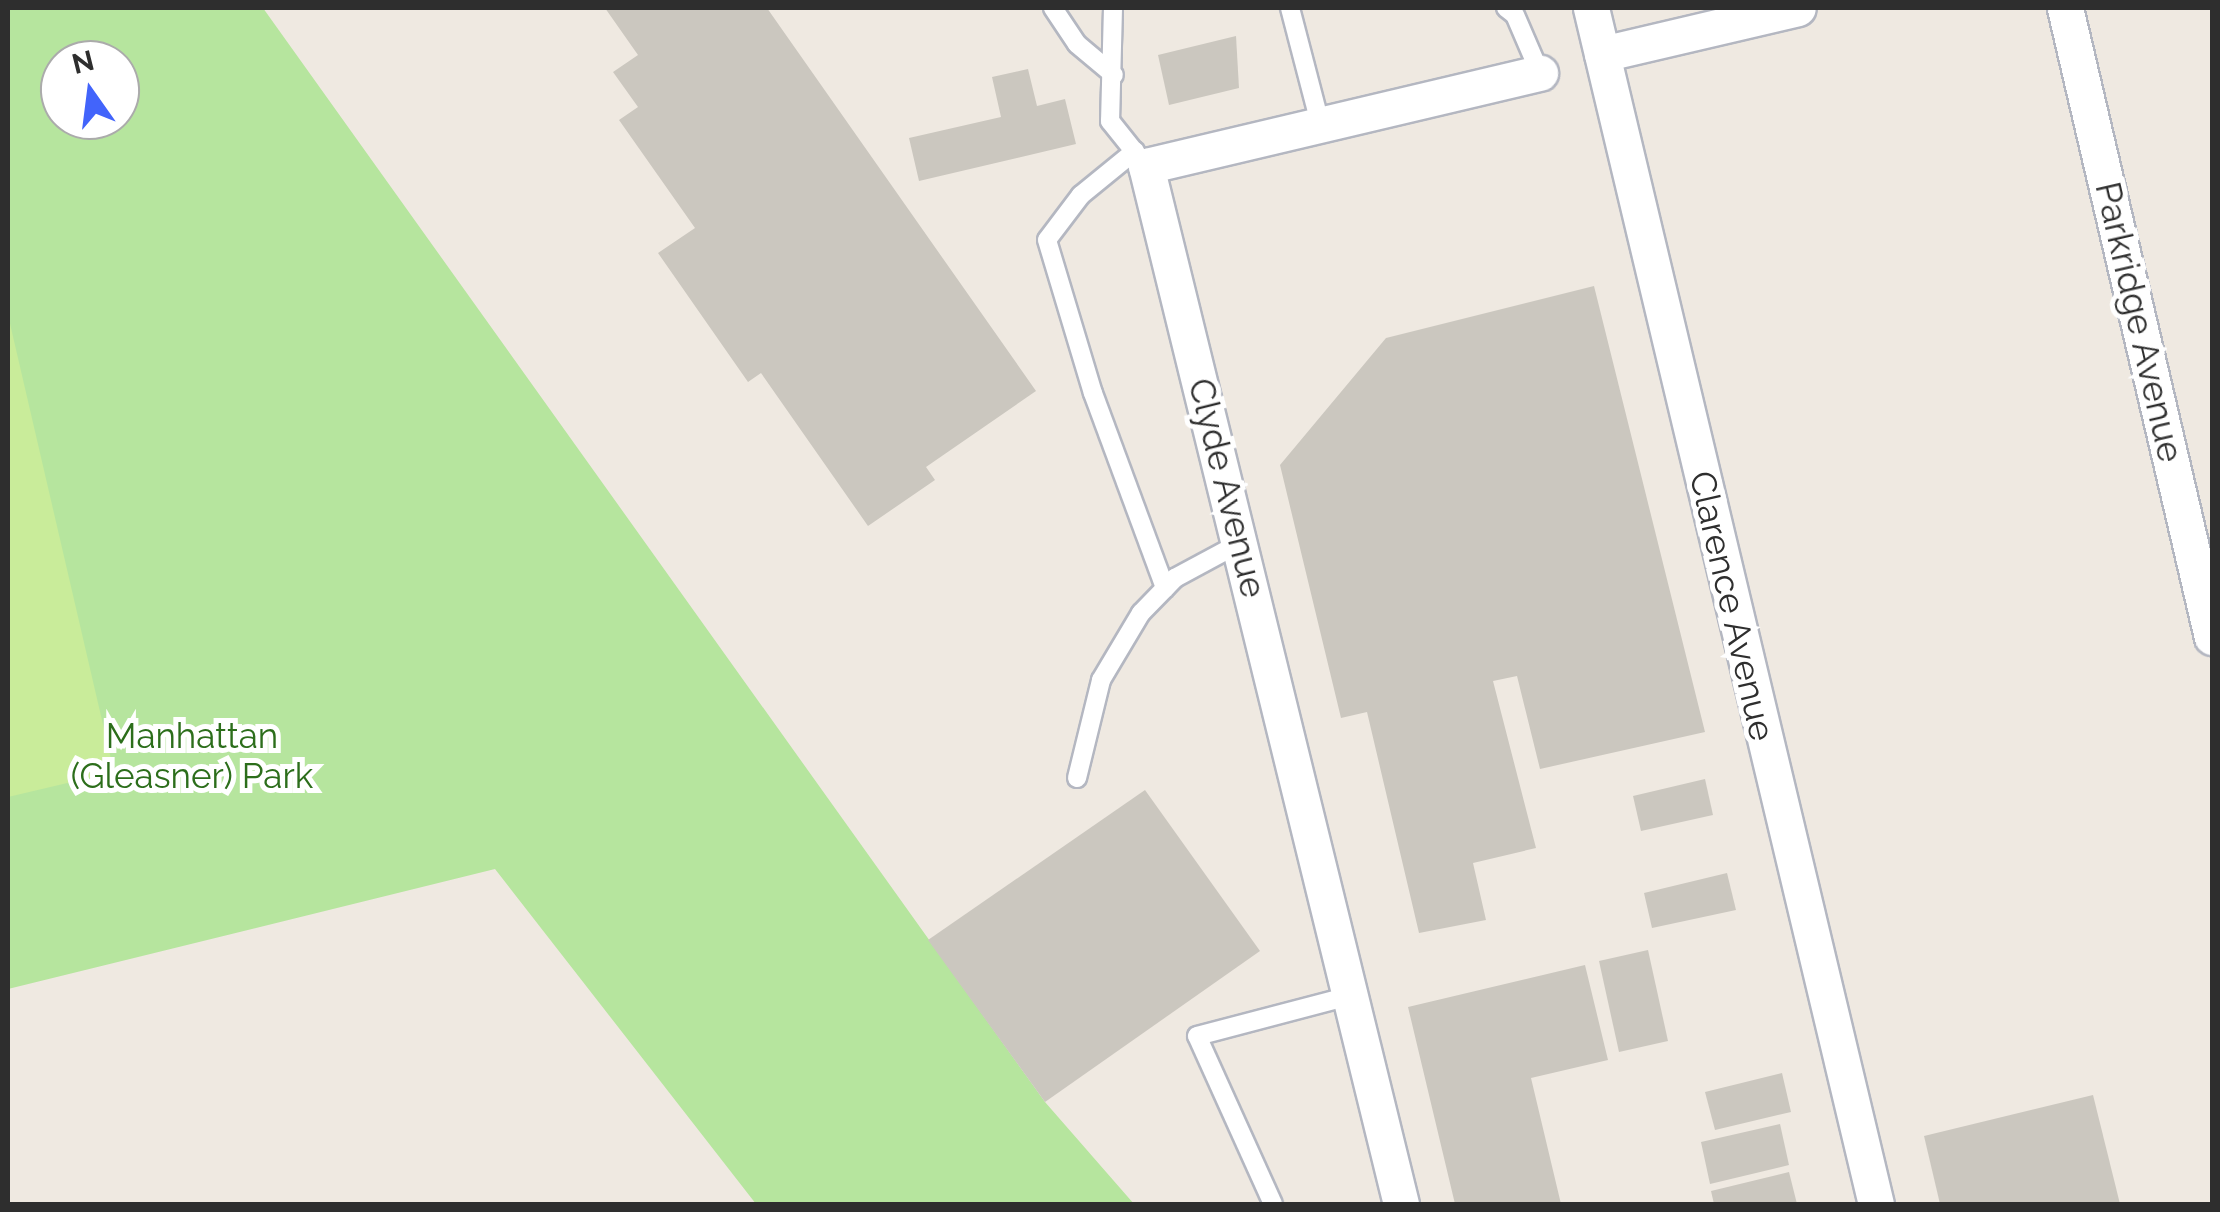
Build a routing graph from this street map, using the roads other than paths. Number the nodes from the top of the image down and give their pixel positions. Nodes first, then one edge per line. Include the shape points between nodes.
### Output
1 (1053, 8) edge
2 (1113, 8) edge
3 (1290, 8) edge
4 (1506, 8) edge
5 (1591, 8) edge
6 (1798, 8) edge
7 (2065, 8) edge
8 (1602, 54) junction
9 (1540, 73) joint
10 (1114, 75) junction
11 (1320, 127) junction
12 (1140, 158) junction
13 (1240, 542) junction
14 (1165, 588) junction
15 (2212, 638) edge
16 (1077, 778) dead end
17 (1350, 996) junction
18 (1273, 1204) edge
19 (1401, 1204) edge
20 (1876, 1204) edge

1 - 10 lane via 1077,44
2 - 10 lane
3 - 11 lane
4 - 9 lane
5 - 8 street, Clarence Avenue
6 - 8 street
7 - 15 street, Parkridge Avenue
8 - 20 street, Clarence Avenue
9 - 11 street
10 - 12 lane via 1110,121
11 - 12 street
12 - 13 street, Clyde Avenue
12 - 14 lane via 1082,195 1047,240 1093,393
13 - 14 lane
13 - 17 street, Clyde Avenue
14 - 16 lane via 1140,613 1100,680
17 - 18 lane via 1197,1036
17 - 19 street, Clyde Avenue

